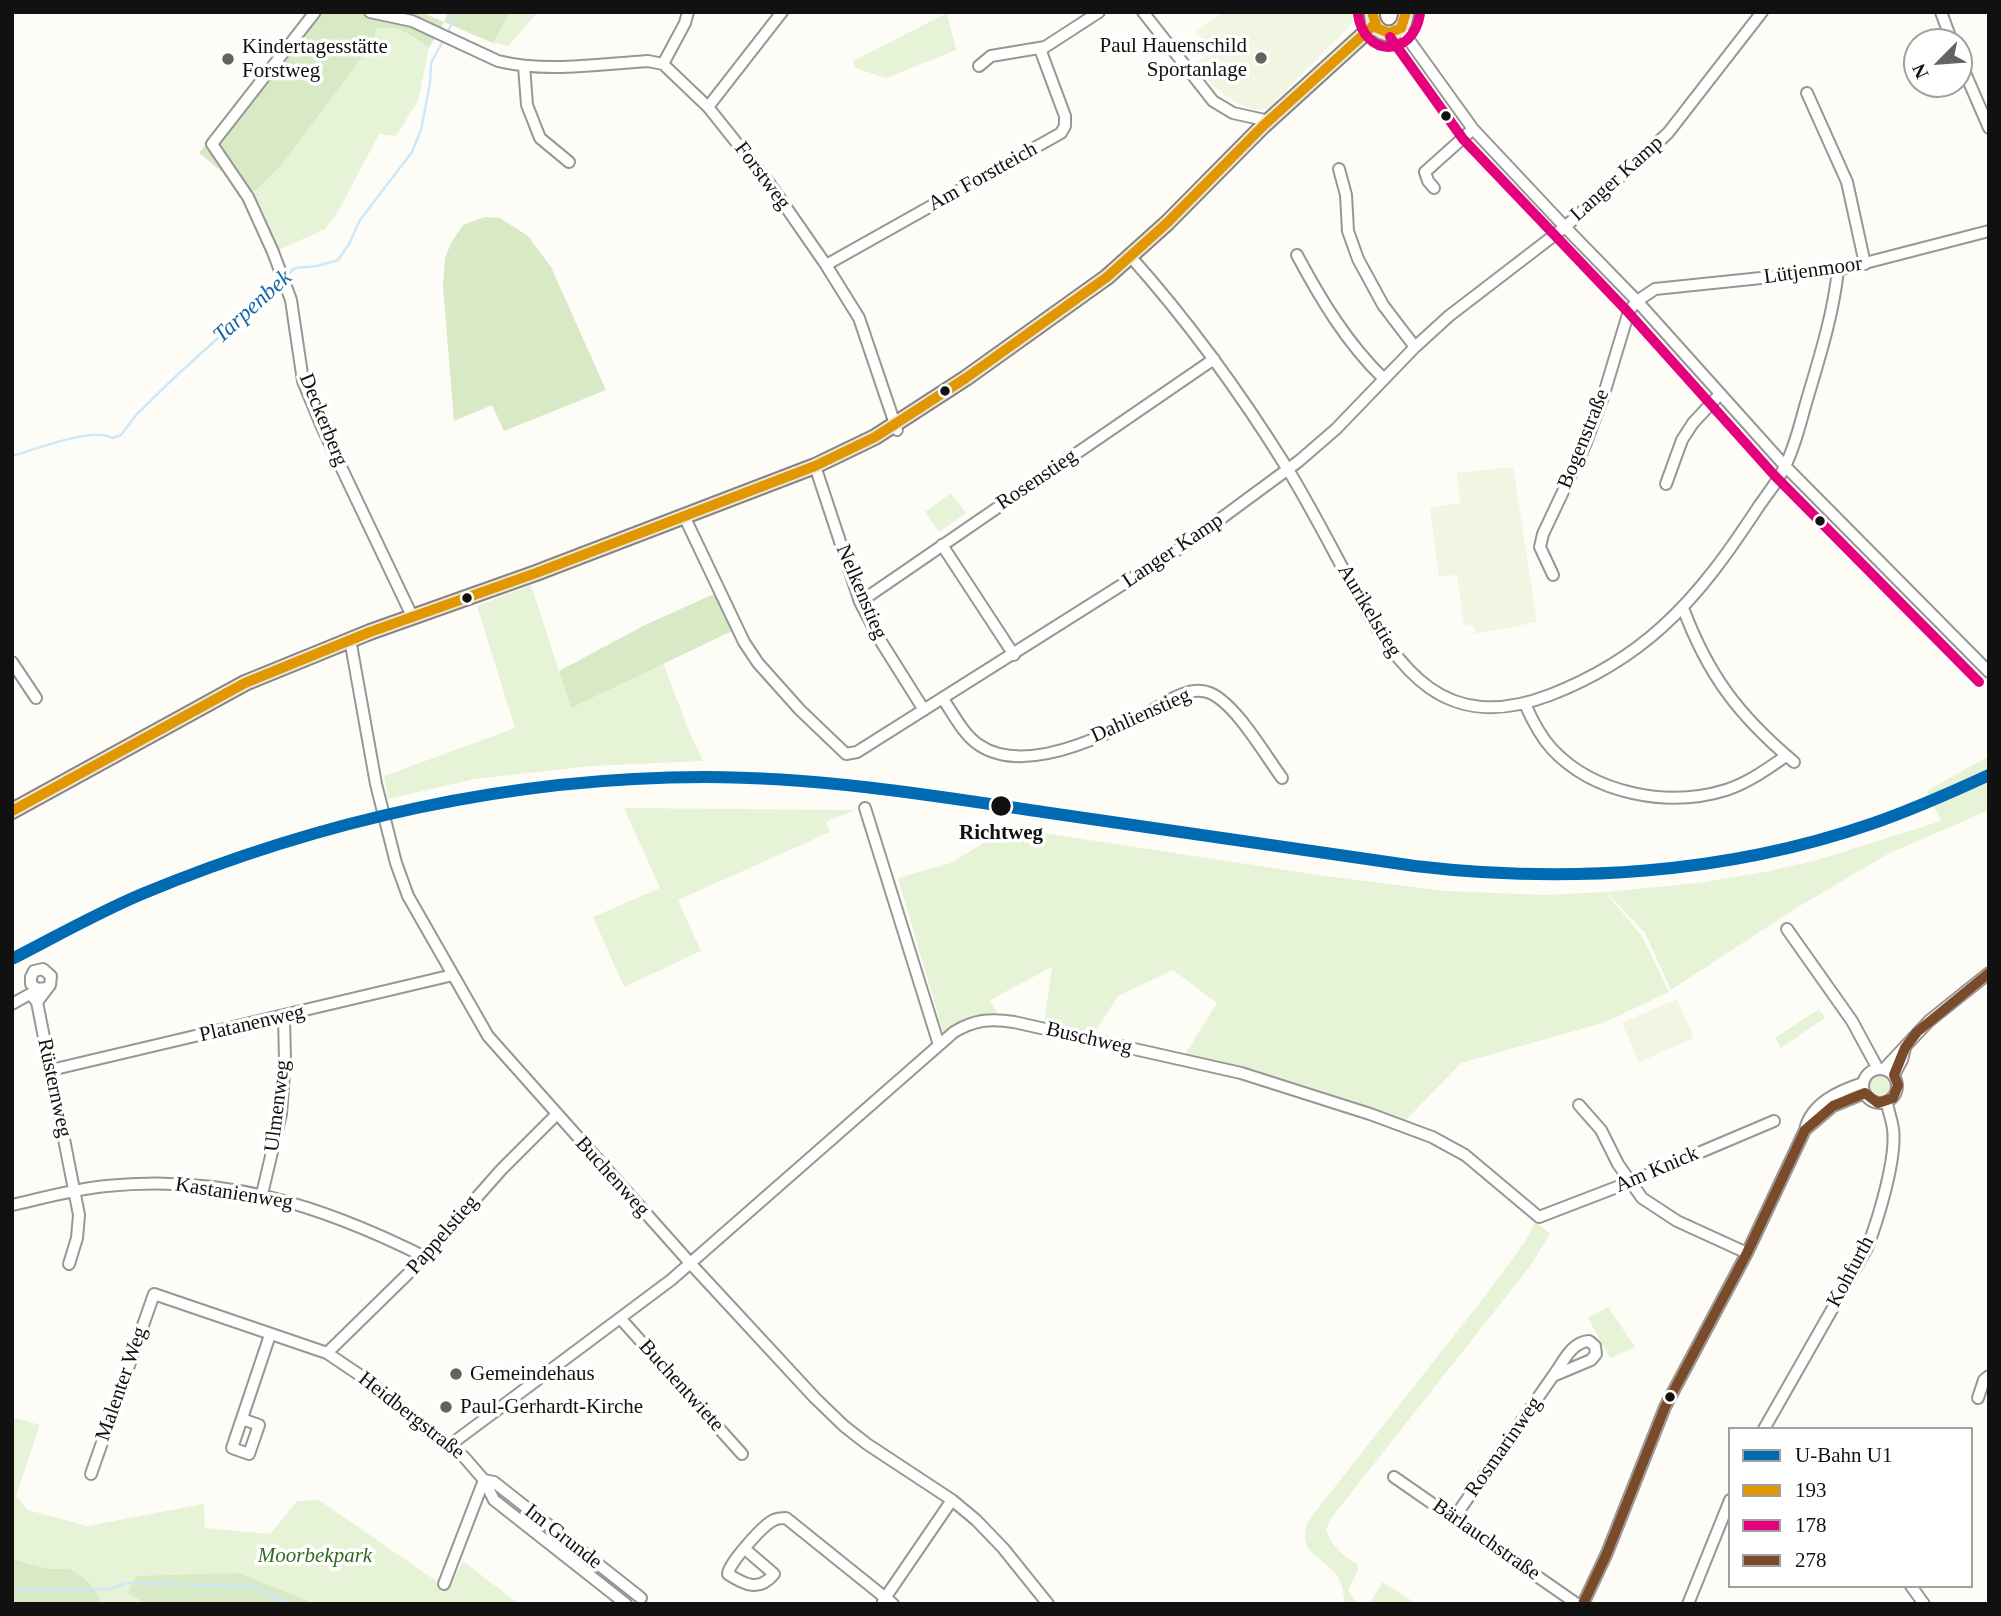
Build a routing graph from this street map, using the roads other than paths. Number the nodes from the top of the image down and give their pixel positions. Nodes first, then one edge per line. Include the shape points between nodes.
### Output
1 (315, 12) edge
2 (370, 12) edge
3 (688, 12) edge
4 (782, 12) edge
5 (1099, 12) edge
6 (1143, 12) edge
7 (1406, 12) edge
8 (1762, 12) edge
9 (1373, 18) edge
10 (1401, 29) junction
11 (1040, 49) junction
12 (663, 64) junction
13 (524, 66) junction
14 (979, 66) dead end
15 (1973, 92) edge
16 (1807, 93) dead end
17 (708, 107) junction
18 (1269, 121) junction
19 (1989, 128) edge
20 (1473, 129) junction
21 (569, 162) dead end
22 (1339, 169) dead end
23 (1434, 188) dead end
24 (1564, 227) junction
25 (1989, 231) edge
26 (1297, 255) dead end
27 (1130, 256) junction
28 (1865, 264) junction
29 (827, 265) junction
30 (1838, 270) junction
31 (1637, 301) junction
32 (1415, 347) junction
33 (1214, 359) junction
34 (1383, 378) junction
35 (1720, 394) junction
36 (896, 427) junction
37 (815, 466) junction
38 (1786, 466) junction
39 (1288, 469) junction
40 (1666, 484) dead end
41 (684, 516) junction
42 (942, 545) junction
43 (1553, 575) dead end
44 (860, 602) junction
45 (1683, 608) junction
46 (412, 616) junction
47 (351, 639) junction
48 (1014, 655) junction
49 (12, 663) edge
50 (1989, 672) edge
51 (36, 698) dead end
52 (943, 699) junction
53 (1524, 704) junction
54 (924, 710) junction
55 (1282, 778) dead end
56 (864, 808) dead end
57 (12, 811) edge
58 (1787, 929) dead end
59 (1989, 973) edge
60 (453, 975) junction
61 (31, 984) junction
62 (47, 988) junction
63 (37, 1002) junction
64 (12, 1004) edge
65 (284, 1016) junction
66 (939, 1045) junction
67 (51, 1070) junction
68 (1885, 1071) junction
69 (1864, 1088) junction
70 (1887, 1102) junction
71 (1579, 1105) dead end
72 (556, 1115) junction
73 (1774, 1121) dead end
74 (1630, 1182) junction
75 (75, 1190) junction
76 (262, 1194) junction
77 (12, 1205) edge
78 (1539, 1217) joint
79 (1747, 1253) junction
80 (425, 1256) junction
81 (69, 1264) dead end
82 (691, 1264) junction
83 (154, 1294) joint
84 (620, 1318) junction
85 (270, 1335) junction
86 (327, 1353) junction
87 (1553, 1376) dead end
88 (1989, 1376) edge
89 (1978, 1398) dead end
90 (242, 1419) dead end
91 (1765, 1427) edge
92 (450, 1446) junction
93 (743, 1454) dead end
94 (91, 1474) dead end
95 (1394, 1477) dead end
96 (484, 1480) junction
97 (952, 1500) junction
98 (1728, 1505) edge
99 (1454, 1518) junction
100 (745, 1549) dead end
101 (444, 1584) dead end
102 (1912, 1588) edge
103 (640, 1598) dead end
104 (886, 1602) edge
105 (626, 1604) edge
106 (1048, 1604) edge
107 (1577, 1604) edge
108 (1583, 1604) edge
109 (1688, 1604) edge
110 (1924, 1604) edge

1 - 46 street, Deckerberg via 212,144 248,197 281,273 291,300 303,381
2 - 13 street via 412,20 498,61
3 - 12 street
4 - 17 street
5 - 11 street
6 - 18 street via 1215,102 1233,113
7 - 10 main road
8 - 24 street, Langer Kamp via 1668,133
9 - 10 main road via 1382,32
9 - 18 main road
10 - 20 street
11 - 14 street via 991,56
11 - 29 street, Am Forstteich via 1065,116 1062,131
12 - 13 street
12 - 17 street, Forstweg
13 - 21 street via 527,105 540,138
15 - 19 street
16 - 28 street via 1847,182
17 - 29 street, Forstweg
18 - 27 main road
20 - 23 street via 1425,172
20 - 24 street
22 - 32 street via 1348,231 1358,259 1383,305
24 - 31 street
24 - 32 street, Langer Kamp
25 - 28 street, Lütjenmoor
26 - 34 street via 1341,330
27 - 33 street, Aurikelstieg
27 - 36 main road via 1078,299
28 - 30 street, Lütjenmoor
29 - 36 street, Forstweg via 859,318
30 - 31 street, Lütjenmoor via 1655,289
30 - 38 street, Aurikelstieg via 1834,307
31 - 35 street
31 - 43 street, Bogenstraße via 1629,311 1585,445 1543,534 1540,547
32 - 34 street, Langer Kamp
33 - 39 street, Aurikelstieg
33 - 42 street, Rosenstieg
34 - 39 street, Langer Kamp via 1336,429
35 - 38 street
35 - 40 street via 1682,440
36 - 37 main road
37 - 41 main road
37 - 44 street, Nelkenstieg
38 - 45 street, Aurikelstieg via 1733,546
38 - 50 street
39 - 48 street, Langer Kamp via 1185,545
39 - 53 street, Aurikelstieg via 1373,623 1400,662 1428,687 1459,703 1476,708
41 - 46 main road
41 - 54 street, Langer Kamp via 758,663 846,754 858,752
42 - 44 street, Rosenstieg
42 - 48 street
44 - 54 street, Nelkenstieg
45 - 53 street, Aurikelstieg via 1626,657 1566,689
45 - 53 street via 1697,645 1726,694 1790,759 1714,793 1672,799 1645,796 1573,767 1552,750
46 - 47 main road
47 - 57 main road via 233,689
47 - 60 street, Buchenweg via 389,840 408,896
48 - 52 street, Langer Kamp
49 - 51 street
52 - 54 street, Langer Kamp
52 - 55 street, Dahlienstieg via 966,734 987,750 1013,757 1077,745 1200,690 1232,709
56 - 66 street
58 - 68 street
59 - 68 street, Kohfurth via 1929,1021 1905,1048 1902,1060
60 - 65 street, Platanenweg
60 - 72 street, Buchenweg via 497,1049
61 - 62 street
61 - 62 street via 32,974 43,969 51,976
61 - 63 street, Rüsternweg
62 - 63 street
63 - 64 street via 30,994
63 - 67 street, Rüsternweg
65 - 67 street, Platanenweg
65 - 76 street, Ulmenweg via 281,1114
66 - 78 street, Buschweg via 968,1024 998,1019 1241,1073 1432,1137 1465,1155
66 - 82 street, Buschweg
67 - 75 street, Rüsternweg
68 - 69 street, Kohfurth via 1868,1073
68 - 70 street, Kohfurth via 1897,1088
69 - 70 street via 1872,1101
69 - 79 street, Kohfurth via 1847,1088 1808,1117
70 - 91 street, Kohfurth via 1892,1150 1867,1248
71 - 74 street via 1601,1130
72 - 80 street, Pappelstieg via 500,1170
72 - 82 street, Buchenweg
73 - 74 street, Am Knick
74 - 78 street, Am Knick
74 - 79 street via 1663,1214
75 - 76 street, Kastanienweg via 169,1183
75 - 77 street
75 - 81 street, Rüsternweg via 79,1215
76 - 80 street, Kastanienweg via 339,1217
79 - 108 street, Kohfurth via 1665,1407
80 - 86 street, Pappelstieg
82 - 84 street, Buschweg
82 - 97 street, Buchenweg via 844,1426
83 - 85 street, Heidbergstraße
83 - 94 street, Malenter Weg
84 - 92 street, Buschweg
84 - 93 street, Buchentwiete
85 - 86 street, Heidbergstraße
85 - 90 street
86 - 92 street, Heidbergstraße
87 - 99 street, Rosmarinweg
88 - 89 street
92 - 96 street, Heidbergstraße
95 - 99 street, Bärlauchstraße
96 - 101 street
96 - 103 street, Im Grunde via 494,1482
96 - 105 street, Heidbergstraße via 494,1500
97 - 104 street
97 - 106 street, Buchenweg via 1003,1548
98 - 109 street
99 - 107 street, Bärlauchstraße
100 - 104 street via 774,1520 786,1518
102 - 110 street

